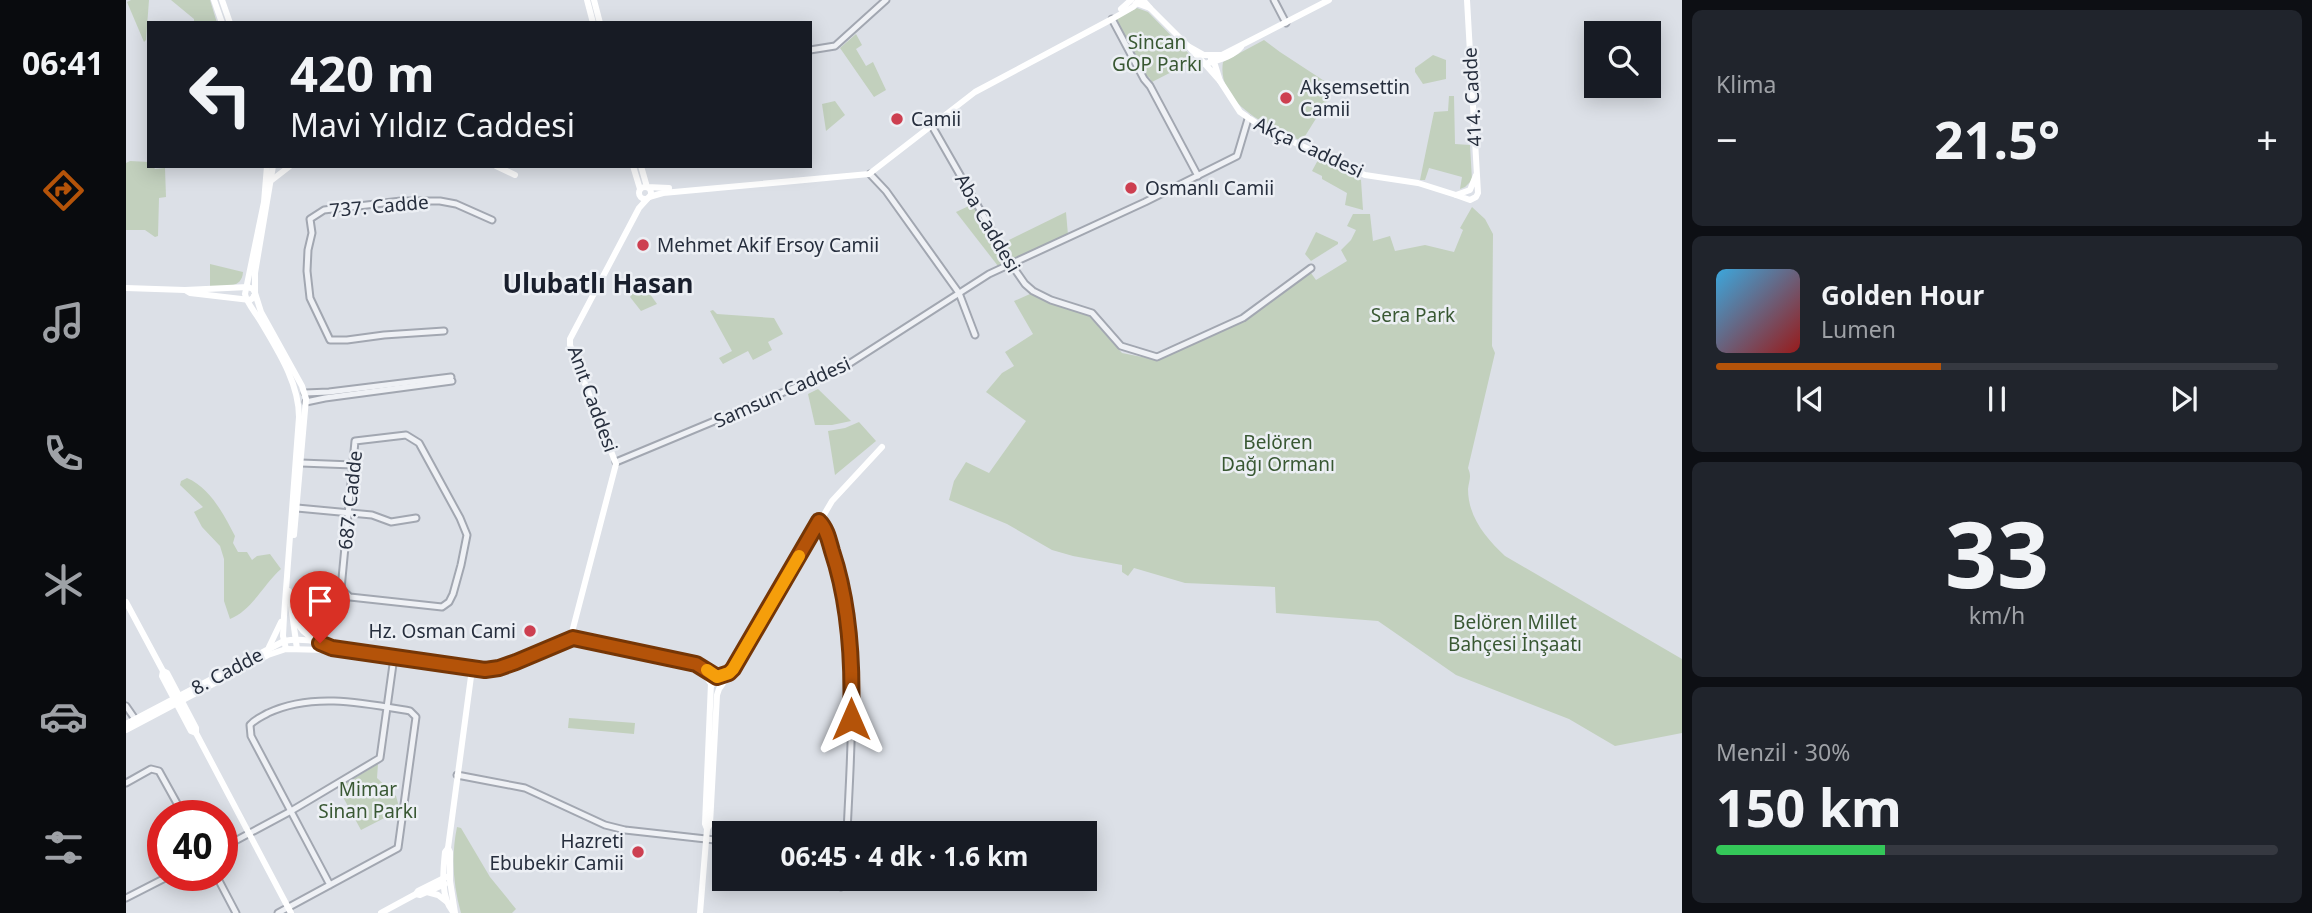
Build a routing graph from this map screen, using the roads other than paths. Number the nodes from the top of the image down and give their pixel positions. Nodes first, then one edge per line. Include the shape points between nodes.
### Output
1 (215, 0) edge
2 (222, 0) edge
3 (587, 0) edge
4 (594, 0) edge
5 (886, 0) edge
6 (1274, 0) edge
7 (1329, 0) edge
8 (1467, 0) edge
9 (1137, 1) edge
10 (1112, 19) junction
11 (221, 21) edge
12 (229, 21) edge
13 (592, 21) edge
14 (599, 21) edge
15 (1286, 23) junction
16 (1241, 47) junction
17 (812, 50) edge
18 (1201, 56) junction
19 (1213, 62) junction
20 (1205, 64) junction
21 (1220, 80) junction
22 (1248, 119) junction
23 (932, 126) junction
24 (267, 168) edge
25 (273, 168) edge
26 (287, 168) edge
27 (500, 168) edge
28 (634, 168) edge
29 (641, 168) edge
30 (869, 172) junction
31 (515, 175) dead end
32 (1476, 175) junction
33 (1198, 176) junction
34 (272, 180) junction
35 (642, 190) junction
36 (1457, 195) junction
37 (1478, 195) joint
38 (649, 197) junction
39 (639, 208) junction
40 (492, 220) dead end
41 (1011, 264) junction
42 (1311, 268) dead end
43 (126, 288) edge
44 (245, 289) junction
45 (185, 290) junction
46 (255, 293) junction
47 (960, 293) junction
48 (246, 300) junction
49 (444, 331) dead end
50 (975, 335) dead end
51 (301, 394) junction
52 (302, 402) junction
53 (882, 447) dead end
54 (301, 463) junction
55 (616, 463) junction
56 (353, 465) junction
57 (297, 508) junction
58 (348, 513) junction
59 (416, 518) dead end
60 (819, 521) junction
61 (126, 602) edge
62 (288, 615) junction
63 (297, 639) junction
64 (284, 641) junction
65 (572, 641) junction
66 (320, 643) junction
67 (332, 648) junction
68 (286, 649) junction
69 (297, 649) junction
70 (265, 651) junction
71 (394, 657) junction
72 (691, 664) junction
73 (472, 669) junction
74 (729, 673) junction
75 (717, 677) junction
76 (711, 684) junction
77 (721, 686) junction
78 (178, 700) junction
79 (126, 706) edge
80 (387, 707) junction
81 (135, 719) junction
82 (126, 724) edge
83 (126, 730) edge
84 (710, 770) junction
85 (457, 775) junction
86 (126, 783) edge
87 (175, 800) edge
88 (291, 811) junction
89 (847, 821) edge
90 (249, 834) junction
91 (706, 839) junction
92 (238, 840) edge
93 (712, 840) edge
94 (447, 880) junction
95 (330, 885) junction
96 (147, 887) edge
97 (224, 891) edge
98 (428, 892) junction
99 (416, 894) junction
100 (126, 898) edge
101 (447, 902) junction
102 (290, 910) edge
103 (236, 913) edge
104 (278, 913) edge
105 (382, 913) edge
106 (454, 913) edge
107 (700, 913) edge

1 - 11 main road
2 - 12 main road
3 - 13 main road
4 - 14 main road
5 - 17 street via 835,46
6 - 15 street
7 - 15 main road
8 - 32 main road, 414. Cadde
9 - 10 main road
9 - 18 main road
9 - 30 main road via 977,87
10 - 23 main road via 978,90
10 - 33 street
15 - 16 main road
16 - 18 main road via 1220,56
16 - 19 main road
18 - 19 main road
18 - 20 main road, Akça Caddesi
19 - 20 main road
19 - 21 main road, Akça Caddesi
20 - 21 main road, Akça Caddesi
21 - 22 main road, Akça Caddesi
22 - 33 street, Samsun Caddesi via 1237,156
22 - 36 main road, Akça Caddesi via 1361,173
23 - 30 main road
23 - 41 street, Aba Caddesi
24 - 44 main road
25 - 34 main road
26 - 34 main road
27 - 31 main road
28 - 35 main road
29 - 35 main road
30 - 35 main road
30 - 38 main road
30 - 47 street
32 - 36 main road via 1471,189
32 - 37 main road, 414. Cadde
33 - 41 street, Samsun Caddesi
34 - 46 main road
35 - 38 main road via 644,199
35 - 39 main road
36 - 37 main road, Akça Caddesi via 1471,200
38 - 39 main road
39 - 55 main road, Anıt Caddesi via 570,339
40 - 49 street, 737. Cadde via 456,204 401,201 324,210 309,222 309,290 330,340
41 - 42 street, Aba Caddesi via 1033,291 1091,313 1123,348 1157,357 1243,318
41 - 47 street, Samsun Caddesi
43 - 45 main road
44 - 45 main road
44 - 46 main road
44 - 48 main road
45 - 48 main road
46 - 48 main road
46 - 51 main road
47 - 50 street
47 - 55 street, Samsun Caddesi via 848,365
48 - 51 main road
51 - 52 main road
51 - 52 street via 452,379
52 - 54 main road
52 - 62 main road
53 - 60 main road
54 - 56 street
54 - 57 main road
55 - 65 main road, Anıt Caddesi
56 - 58 street, 687. Cadde
56 - 58 street, 687. Cadde via 355,441 406,435 419,443 467,535 449,602 436,608 344,594
57 - 58 street
57 - 62 main road
58 - 59 street via 391,522
60 - 74 main road
60 - 89 street via 839,572 848,619 852,698
61 - 78 main road
62 - 63 main road
62 - 64 main road
62 - 66 main road
62 - 70 main road
63 - 64 main road, 8. Cadde
63 - 66 main road, 8. Cadde
63 - 69 main road
64 - 68 main road
64 - 70 main road, 8. Cadde
65 - 72 main road
65 - 73 main road, 8. Cadde via 499,668
66 - 67 main road, 8. Cadde
67 - 69 main road, 8. Cadde
67 - 71 main road, 8. Cadde
68 - 69 main road, 8. Cadde
68 - 78 main road, 8. Cadde
70 - 78 main road, 8. Cadde
71 - 73 main road, 8. Cadde
71 - 80 street
72 - 75 main road
72 - 76 main road
73 - 85 main road
74 - 75 main road
74 - 77 main road
75 - 76 main road
75 - 77 main road
76 - 77 main road
76 - 84 main road
77 - 84 main road
78 - 81 main road, 8. Cadde
78 - 83 main road, 8. Cadde
78 - 90 main road
79 - 81 street
80 - 88 street via 380,758
80 - 88 street via 317,701 284,706 252,723 251,736
80 - 95 street via 411,710 416,717 400,845
81 - 82 main road, 8. Cadde
84 - 91 main road
85 - 91 street via 525,788 605,825
85 - 94 main road
86 - 87 street via 151,769 159,771
88 - 90 street
88 - 95 street
90 - 92 street
90 - 102 main road
91 - 93 street
91 - 107 main road
94 - 98 main road
94 - 99 main road
94 - 101 main road
94 - 106 main road
95 - 102 street
96 - 100 street
97 - 103 street
98 - 99 main road
98 - 101 main road
99 - 105 main road
101 - 106 main road
102 - 104 street

